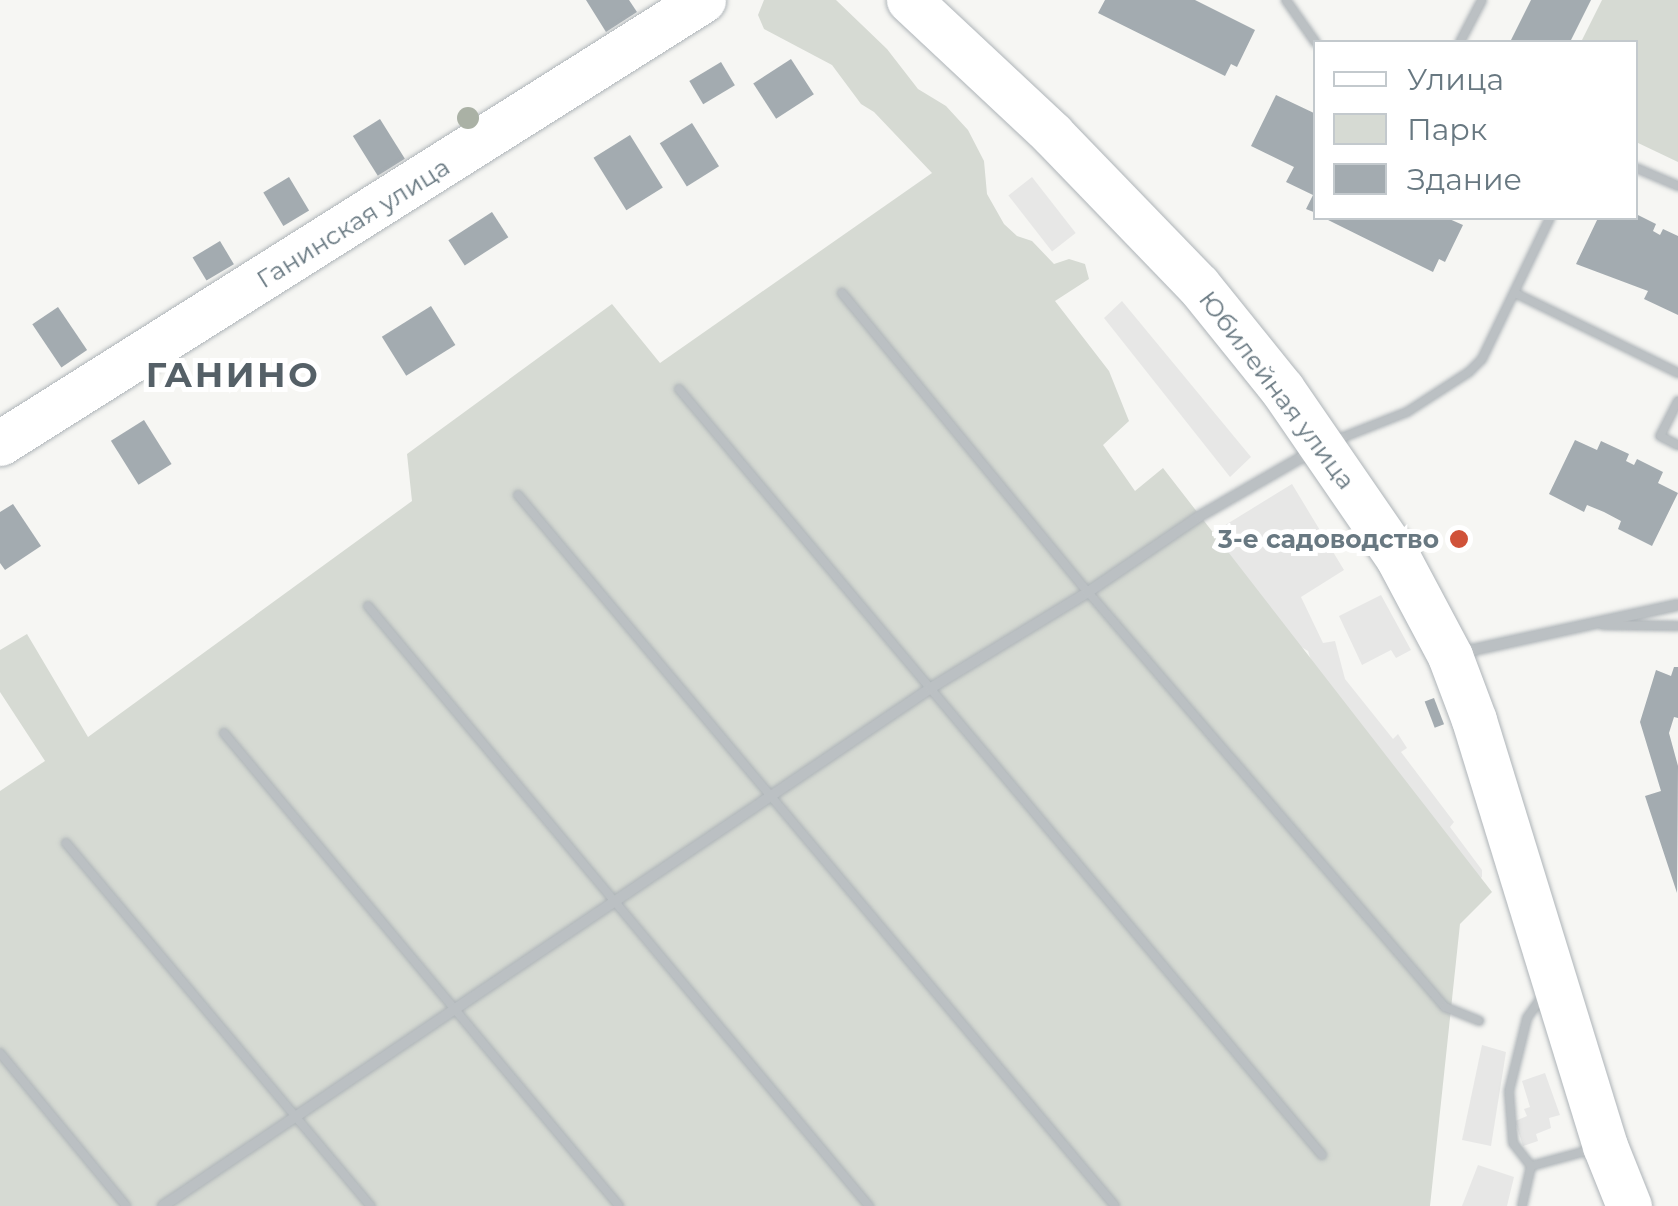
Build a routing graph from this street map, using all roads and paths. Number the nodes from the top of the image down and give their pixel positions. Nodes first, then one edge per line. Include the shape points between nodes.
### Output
1 (703, 0) edge
2 (908, 0) edge
3 (1286, 0) edge
4 (1482, 0) edge
5 (1314, 40) edge
6 (1461, 40) edge
7 (1638, 169) edge
8 (1678, 186) edge
9 (1549, 220) edge
10 (842, 293) dead end
11 (1515, 293) junction
12 (1678, 373) edge
13 (679, 388) dead end
14 (1678, 401) edge
15 (0, 443) edge
16 (1678, 444) edge
17 (1322, 445) junction
18 (518, 495) dead end
19 (1088, 592) junction
20 (1678, 605) edge
21 (368, 606) dead end
22 (1583, 624) junction
23 (1678, 626) edge
24 (1450, 656) junction
25 (931, 688) junction
26 (224, 733) dead end
27 (770, 795) junction
28 (66, 842) dead end
29 (611, 900) junction
30 (1555, 986) junction
31 (453, 1009) junction
32 (1478, 1021) dead end
33 (0, 1053) edge
34 (295, 1118) junction
35 (1605, 1146) junction
36 (1322, 1155) dead end
37 (1531, 1166) junction
38 (126, 1206) edge
39 (162, 1206) edge
40 (371, 1206) edge
41 (619, 1206) edge
42 (870, 1206) edge
43 (1115, 1206) edge
44 (1522, 1206) edge
45 (1629, 1206) edge

1 - 15 street, Ганинская улица
2 - 17 street, Юбилейная улица via 1052,134 1198,284
3 - 5 lane
4 - 6 lane
7 - 8 lane
9 - 11 lane
10 - 19 lane
11 - 12 lane
11 - 17 lane via 1469,372 1407,412
13 - 25 lane
14 - 16 lane via 1660,436
17 - 19 street
17 - 24 street, Юбилейная улица via 1398,558
18 - 27 lane
19 - 25 street
19 - 32 lane via 1445,1007
20 - 22 street
21 - 29 lane
22 - 23 lane
22 - 24 street
24 - 30 street, Юбилейная улица
25 - 27 street
25 - 36 lane
26 - 31 lane
27 - 29 street
27 - 43 lane
28 - 34 lane
29 - 31 street
29 - 42 lane
30 - 35 street, Юбилейная улица
30 - 37 lane via 1532,1006 1509,1092 1513,1143
31 - 34 street
31 - 41 lane
33 - 38 lane
34 - 39 street
34 - 40 lane
35 - 37 lane
35 - 45 street, Юбилейная улица
37 - 44 lane

